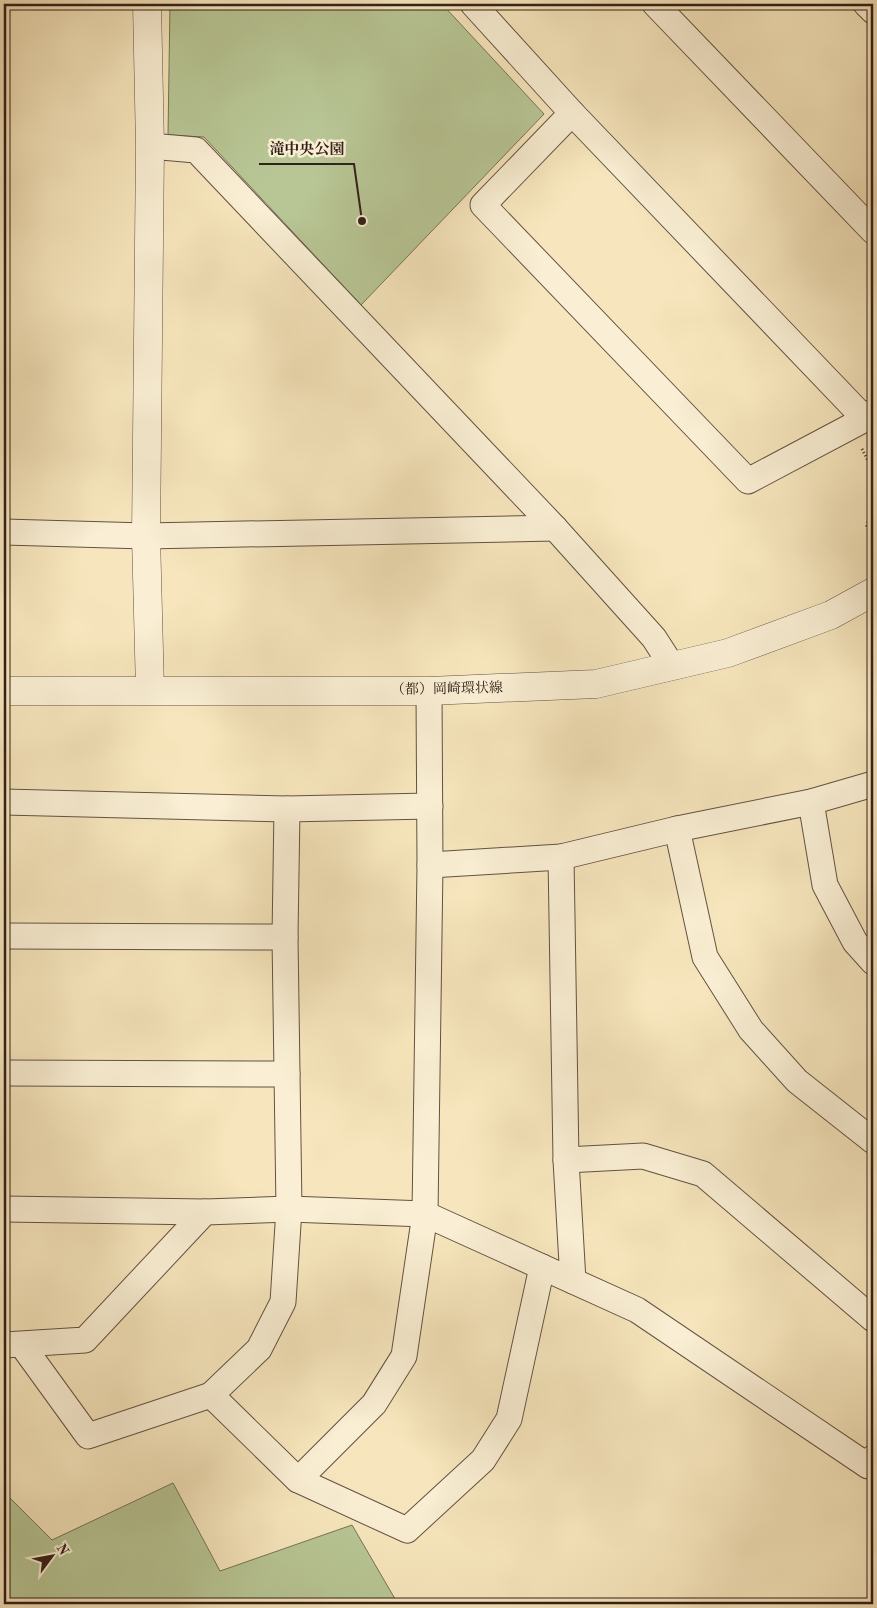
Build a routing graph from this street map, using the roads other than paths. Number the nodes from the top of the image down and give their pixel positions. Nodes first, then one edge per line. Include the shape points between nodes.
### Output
1 (147, 4) edge
2 (473, 4) edge
3 (655, 4) edge
4 (866, 4) edge
5 (873, 11) edge
6 (572, 113) junction
7 (150, 146) junction
8 (873, 231) edge
9 (869, 415) edge
10 (555, 528) junction
11 (4, 532) edge
12 (146, 536) junction
13 (873, 592) edge
14 (672, 666) junction
15 (150, 690) junction
16 (4, 691) edge
17 (429, 691) junction
18 (873, 784) edge
19 (4, 802) edge
20 (811, 802) junction
21 (430, 806) junction
22 (287, 809) junction
23 (677, 829) junction
24 (560, 857) junction
25 (430, 865) junction
26 (4, 936) edge
27 (285, 937) junction
28 (873, 962) edge
29 (4, 1073) edge
30 (287, 1074) junction
31 (871, 1132) edge
32 (566, 1160) junction
33 (4, 1209) edge
34 (288, 1209) junction
35 (204, 1212) junction
36 (424, 1214) junction
37 (542, 1267) junction
38 (573, 1281) junction
39 (873, 1319) edge
40 (13, 1345) edge
41 (211, 1395) junction
42 (873, 1458) edge
43 (298, 1480) junction

1 - 7 street
2 - 6 street
3 - 8 street
4 - 5 street
6 - 9 street
6 - 9 street via 483,205 686,418 748,481
7 - 10 street via 196,150
7 - 12 street
10 - 12 street
10 - 14 street via 654,638
11 - 12 street
12 - 15 street
13 - 14 street, （都）岡崎環状線 via 831,614 736,650
14 - 17 street, （都）岡崎環状線 via 596,684
15 - 16 street, （都）岡崎環状線
15 - 17 street, （都）岡崎環状線
17 - 21 street
18 - 20 street
19 - 22 street
20 - 23 street
20 - 28 street via 825,885 855,942
21 - 22 street
21 - 25 street
22 - 27 street
23 - 24 street
23 - 31 street via 705,957 751,1030 797,1080
24 - 25 street
24 - 32 street
25 - 36 street
26 - 27 street
27 - 30 street
29 - 30 street
30 - 34 street
32 - 38 street
32 - 39 street via 643,1156 703,1174
33 - 35 street
34 - 35 street
34 - 36 street
34 - 41 street via 283,1302 259,1349
35 - 40 street via 85,1340
36 - 37 street
36 - 43 street via 404,1356 374,1404
37 - 38 street
37 - 43 street via 509,1420 483,1460 407,1530
38 - 42 street via 638,1310 868,1466
40 - 41 street via 88,1436
41 - 43 street

